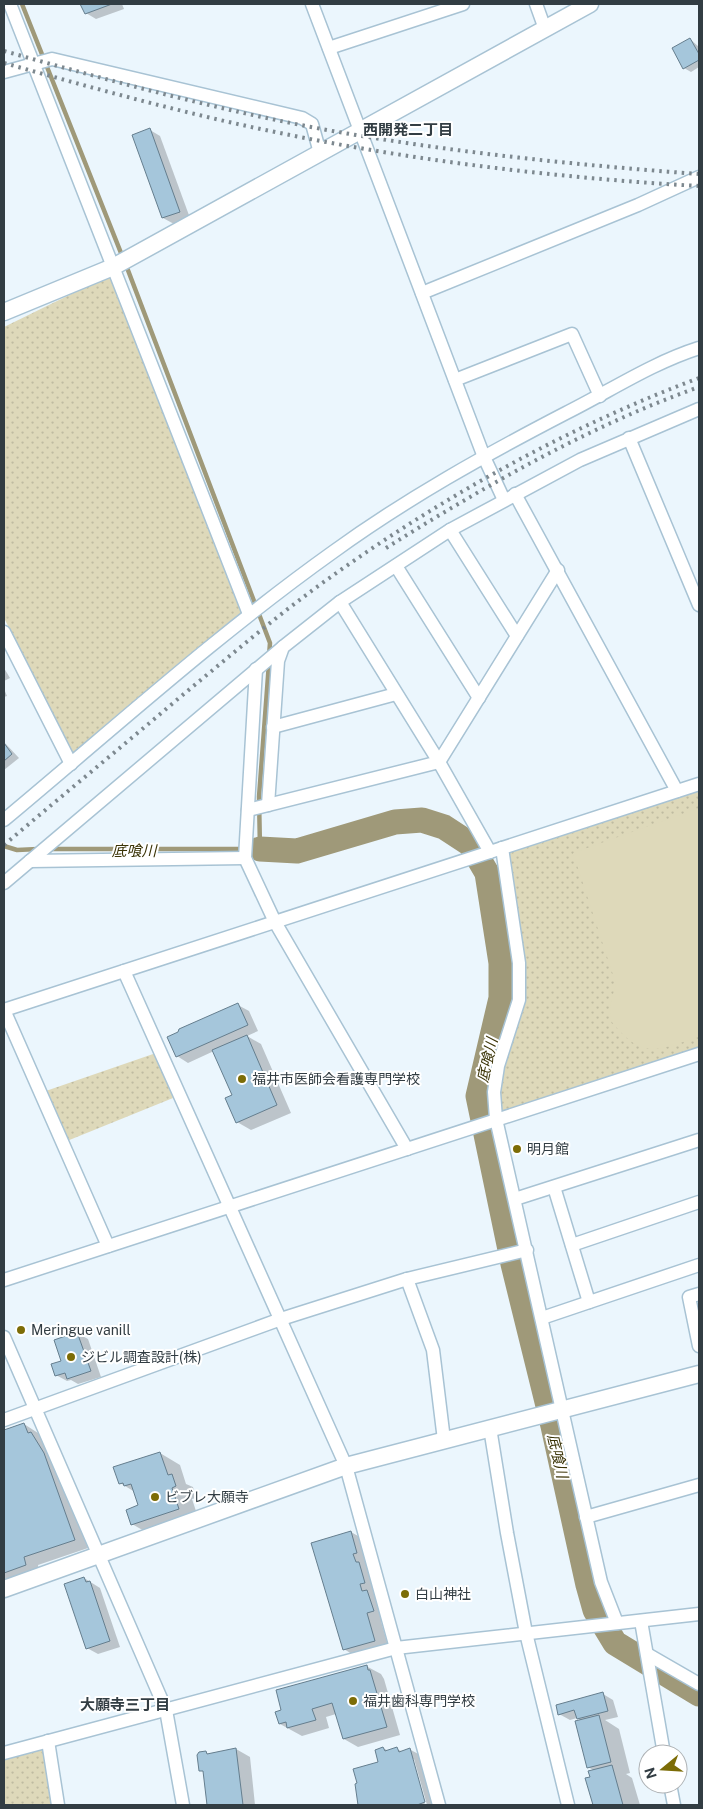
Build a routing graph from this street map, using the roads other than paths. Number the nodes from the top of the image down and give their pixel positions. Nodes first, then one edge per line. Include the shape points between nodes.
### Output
1 (10, 4) edge
2 (312, 4) edge
3 (463, 4) edge
4 (536, 4) edge
5 (590, 4) edge
6 (544, 29) junction
7 (329, 48) junction
8 (33, 63) junction
9 (4, 72) edge
10 (360, 131) junction
11 (320, 153) junction
12 (699, 177) edge
13 (113, 267) junction
14 (422, 293) junction
15 (4, 312) edge
16 (699, 348) edge
17 (455, 380) junction
18 (600, 396) junction
19 (699, 410) edge
20 (629, 438) junction
21 (484, 457) junction
22 (509, 497) junction
23 (450, 530) junction
24 (396, 566) junction
25 (558, 570) junction
26 (340, 602) junction
27 (699, 605) edge
28 (249, 614) junction
29 (4, 632) edge
30 (517, 636) junction
31 (283, 647) junction
32 (256, 669) junction
33 (396, 694) junction
34 (479, 698) junction
35 (273, 727) junction
36 (439, 762) junction
37 (71, 764) junction
38 (699, 784) edge
39 (677, 791) junction
40 (268, 805) junction
41 (248, 810) junction
42 (4, 820) edge
43 (496, 850) junction
44 (245, 858) junction
45 (30, 861) junction
46 (4, 883) edge
47 (275, 922) junction
48 (124, 971) junction
49 (699, 1054) edge
50 (496, 1119) junction
51 (699, 1140) edge
52 (406, 1149) junction
53 (554, 1187) junction
54 (515, 1199) junction
55 (699, 1202) edge
56 (231, 1206) junction
57 (572, 1245) junction
58 (108, 1246) junction
59 (527, 1250) junction
60 (699, 1265) edge
61 (407, 1279) junction
62 (4, 1280) edge
63 (699, 1294) edge
64 (589, 1302) junction
65 (542, 1318) junction
66 (281, 1319) junction
67 (4, 1337) edge
68 (699, 1346) edge
69 (699, 1374) edge
70 (35, 1409) junction
71 (564, 1409) junction
72 (4, 1420) edge
73 (490, 1428) junction
74 (444, 1440) junction
75 (346, 1466) junction
76 (699, 1486) edge
77 (586, 1517) junction
78 (99, 1555) junction
79 (4, 1589) edge
80 (699, 1614) edge
81 (641, 1621) junction
82 (617, 1623) junction
83 (526, 1633) junction
84 (396, 1648) junction
85 (647, 1654) junction
86 (699, 1684) edge
87 (166, 1710) junction
88 (48, 1741) junction
89 (662, 1744) edge
90 (4, 1753) edge
91 (58, 1805) edge
92 (183, 1805) edge
93 (439, 1805) edge
94 (568, 1805) edge

1 - 8 street
2 - 7 street
3 - 7 street
4 - 6 street
5 - 6 street
6 - 10 street
7 - 10 street
8 - 9 street
8 - 11 street via 52,59 302,118 312,124
8 - 13 street
10 - 11 street
10 - 14 street
11 - 13 street
12 - 14 street
13 - 15 street
13 - 28 street
14 - 17 street
16 - 18 street via 649,369
17 - 18 street via 572,334
17 - 21 street
18 - 21 street
19 - 20 street
20 - 22 street
20 - 27 street
21 - 22 street
21 - 28 street via 333,551
22 - 23 street
22 - 25 street
23 - 24 street
23 - 30 street
24 - 26 street
24 - 34 street
25 - 30 street
25 - 39 street
26 - 31 street
26 - 33 street
28 - 37 street
29 - 37 street
30 - 34 street
31 - 32 street
31 - 35 street via 278,661
32 - 41 street
32 - 45 street
33 - 35 street
33 - 36 street
34 - 36 street
35 - 40 street
36 - 40 street
36 - 43 street
37 - 42 street
38 - 39 street
39 - 43 street
40 - 41 street
41 - 44 street
43 - 47 street
43 - 50 street via 519,963 519,1000 498,1066 494,1092
44 - 45 street
44 - 47 street
45 - 46 street
47 - 48 street
47 - 52 street
48 - 56 street
48 - 58 street via 4,1010
49 - 50 street
50 - 52 street
50 - 54 street
51 - 53 street
52 - 56 street
53 - 54 street
53 - 57 street
54 - 59 street
55 - 57 street
56 - 58 street
56 - 66 street
57 - 64 street
58 - 62 street
59 - 61 street
59 - 65 street
60 - 64 street
61 - 66 street
61 - 74 street via 433,1350
63 - 68 street via 688,1297
64 - 65 street
65 - 71 street
66 - 70 street
66 - 75 street
67 - 70 street
69 - 71 street
70 - 72 street
70 - 78 street
71 - 73 street
71 - 77 street
73 - 74 street
73 - 83 street
74 - 75 street
75 - 78 street
75 - 84 street
76 - 77 street
77 - 82 street via 601,1582
78 - 79 street
78 - 87 street
80 - 81 street
81 - 82 street
81 - 85 street
82 - 83 street
83 - 84 street
83 - 94 street
84 - 87 street
84 - 93 street
85 - 86 street
85 - 89 street
87 - 88 street
87 - 92 street
88 - 90 street
88 - 91 street

